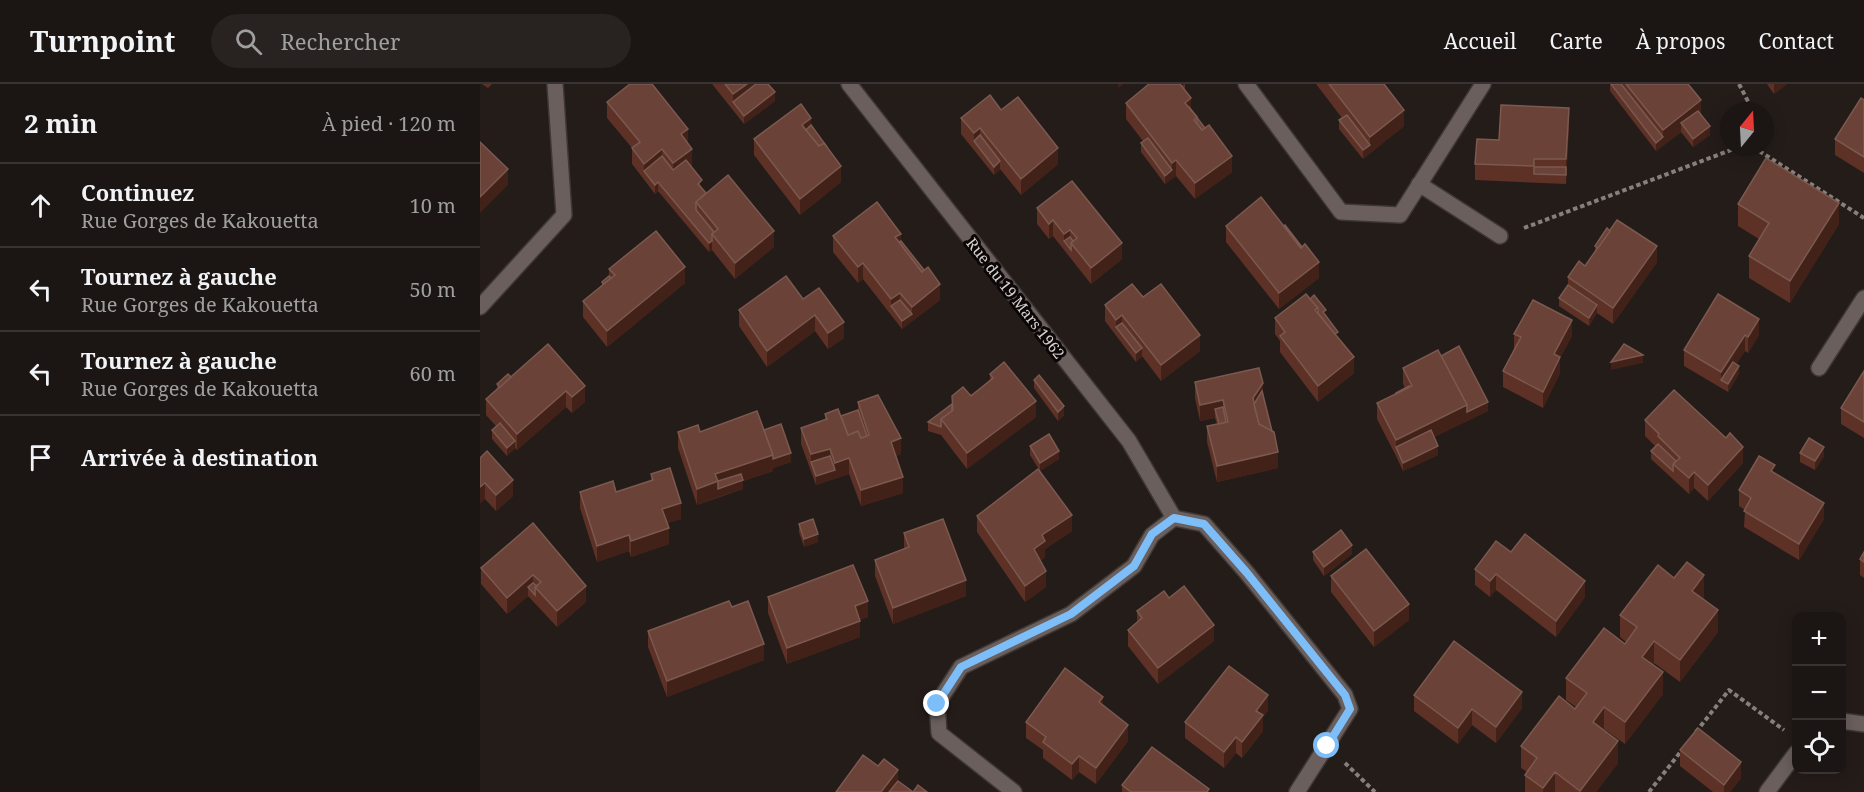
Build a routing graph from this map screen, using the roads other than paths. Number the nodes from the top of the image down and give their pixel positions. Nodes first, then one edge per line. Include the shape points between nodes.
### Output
1 (555, 84) edge
2 (849, 84) edge
3 (1246, 84) edge
4 (1483, 84) edge
5 (1419, 184) junction
6 (1500, 236) road end
7 (1862, 305) edge
8 (480, 307) edge
9 (1819, 368) dead end
10 (1174, 518) junction
11 (1846, 722) edge
12 (1864, 724) edge
13 (1792, 760) edge
14 (1014, 792) edge
15 (1297, 792) edge
16 (1767, 792) edge

1 - 8 street via 564,215
2 - 10 street, Rue du 19 Mars 1962 via 1129,441
3 - 5 street via 1341,212 1400,215
4 - 5 street
5 - 6 street
7 - 9 street
10 - 14 street via 1152,534 1134,566 1071,614 961,667 937,704 939,733
10 - 15 street via 1204,524 1345,695 1350,709
11 - 12 street
13 - 16 street

